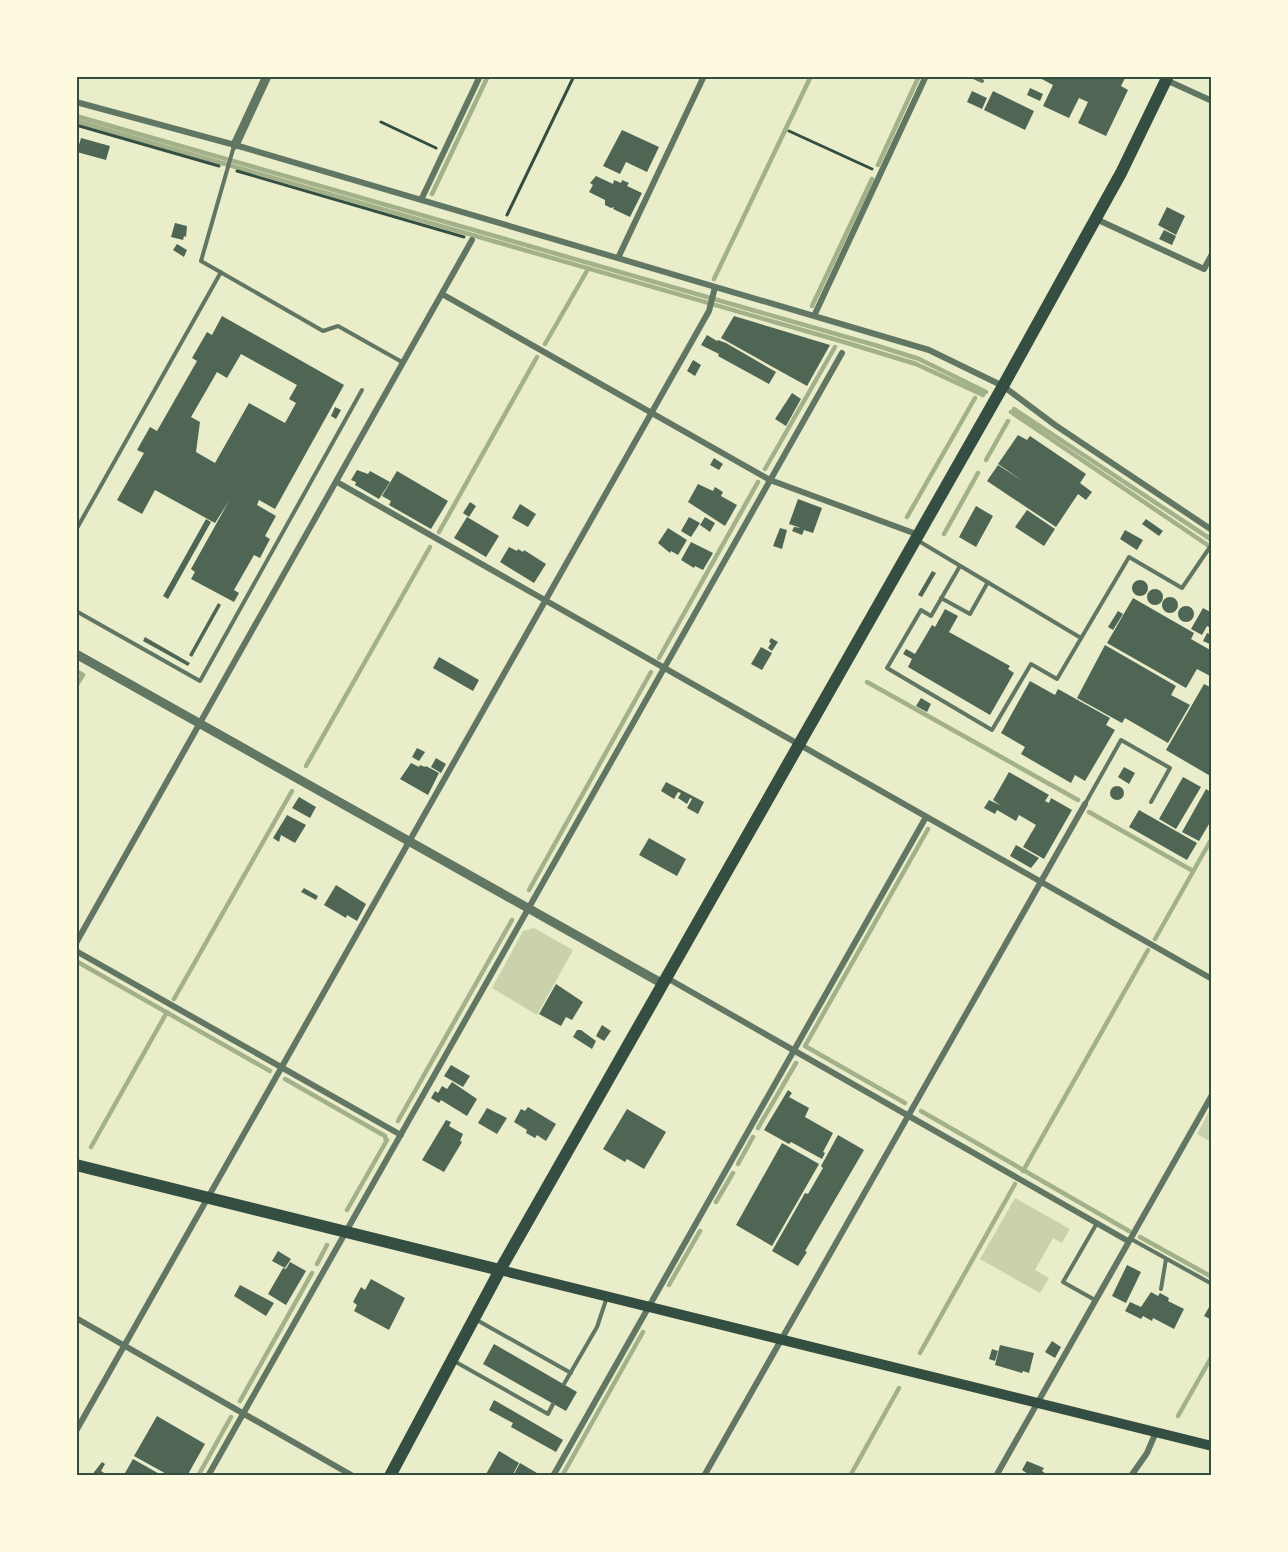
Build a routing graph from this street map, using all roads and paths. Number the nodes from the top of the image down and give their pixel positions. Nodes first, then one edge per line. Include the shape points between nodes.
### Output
1 (267, 76) edge
2 (480, 76) edge
3 (574, 76) edge
4 (704, 76) edge
5 (926, 76) edge
6 (971, 76) edge
7 (1167, 78) edge
8 (982, 81) dead end
9 (76, 102) edge
10 (1212, 102) edge
11 (381, 122) dead end
12 (76, 125) edge
13 (789, 131) dead end
14 (234, 148) junction
15 (444, 152) junction
16 (224, 168) dead end
17 (235, 171) dead end
18 (881, 174) junction
19 (421, 200) junction
20 (1096, 219) junction
21 (503, 224) junction
22 (472, 240) joint
23 (1212, 254) edge
24 (618, 258) junction
25 (221, 272) junction
26 (714, 290) junction
27 (442, 294) junction
28 (814, 316) junction
29 (842, 353) dead end
30 (404, 363) junction
31 (1003, 386) junction
32 (362, 390) dead end
33 (652, 412) junction
34 (770, 480) junction
35 (337, 482) junction
36 (76, 530) edge
37 (1212, 530) edge
38 (918, 538) junction
39 (1212, 544) edge
40 (960, 566) junction
41 (988, 582) junction
42 (941, 598) junction
43 (546, 601) junction
44 (76, 611) edge
45 (1081, 638) junction
46 (76, 654) edge
47 (664, 669) junction
48 (200, 723) junction
49 (798, 745) junction
50 (1151, 802) dead end
51 (1085, 804) joint
52 (926, 817) junction
53 (411, 842) junction
54 (1041, 882) junction
55 (529, 908) junction
56 (76, 943) edge
57 (76, 951) edge
58 (1212, 979) edge
59 (665, 981) junction
60 (794, 1050) junction
61 (283, 1068) junction
62 (1212, 1095) edge
63 (908, 1115) junction
64 (401, 1135) junction
65 (76, 1166) edge
66 (209, 1198) junction
67 (1097, 1223) junction
68 (346, 1233) junction
69 (1129, 1240) junction
70 (1166, 1258) junction
71 (500, 1270) junction
72 (1212, 1284) edge
73 (1161, 1289) dead end
74 (607, 1296) junction
75 (1095, 1300) junction
76 (649, 1307) junction
77 (76, 1318) edge
78 (474, 1318) junction
79 (780, 1340) junction
80 (125, 1346) junction
81 (452, 1360) junction
82 (571, 1373) junction
83 (564, 1384) dead end
84 (1037, 1402) junction
85 (553, 1404) dead end
86 (244, 1413) junction
87 (76, 1431) edge
88 (1156, 1432) junction
89 (1212, 1446) edge
90 (208, 1476) edge
91 (353, 1476) edge
92 (390, 1476) edge
93 (553, 1476) edge
94 (704, 1476) edge
95 (996, 1476) edge
96 (1131, 1476) edge

1 - 14 street
2 - 15 street
3 - 21 path
4 - 24 street
5 - 18 street
6 - 8 lane
7 - 10 street
7 - 20 main road
9 - 14 street
11 - 15 path
12 - 16 path
13 - 18 path
14 - 19 street
14 - 25 lane via 201,261
15 - 19 street
17 - 22 path
18 - 28 street
19 - 21 street
20 - 23 street via 1204,269
20 - 31 main road
21 - 24 street
22 - 27 street
24 - 26 street
25 - 30 lane via 323,331 338,326
25 - 36 lane
26 - 28 street
26 - 33 street via 710,307
27 - 30 street
27 - 33 street
28 - 31 street via 929,350
29 - 34 street
30 - 35 street
31 - 37 street
31 - 38 main road
32 - 44 lane via 200,681
33 - 34 street
33 - 43 street
34 - 38 street
34 - 47 street
35 - 43 street
35 - 48 street
38 - 40 lane
38 - 49 main road
39 - 45 lane via 1182,588 1129,557
40 - 41 lane
40 - 42 lane
41 - 42 lane via 970,614
41 - 45 lane
42 - 45 lane via 931,616 921,610 887,668 992,730 1031,664 1057,679
43 - 47 street
43 - 53 street
46 - 48 street
47 - 49 street
47 - 55 street
48 - 53 street
48 - 56 street
49 - 52 street
49 - 59 main road
50 - 51 lane via 1170,768 1121,740
51 - 54 street
52 - 54 street
52 - 60 street
53 - 55 street
53 - 61 street
54 - 58 street
54 - 63 street
55 - 59 street
55 - 64 street
57 - 61 street
59 - 60 street
59 - 71 main road
60 - 63 street
60 - 76 street
61 - 64 street
61 - 66 street
62 - 69 street
63 - 67 street
63 - 79 street
64 - 68 street
65 - 66 main road
66 - 68 main road
66 - 80 street
67 - 69 street
67 - 75 lane via 1063,1281
68 - 71 main road
68 - 86 street
69 - 70 lane
69 - 75 street
70 - 72 lane
70 - 73 lane
71 - 74 main road
71 - 78 main road
74 - 76 main road
74 - 82 lane via 597,1327
75 - 84 street
76 - 79 main road
76 - 93 street
77 - 80 street
78 - 81 main road
78 - 82 lane
79 - 84 main road
79 - 94 street
80 - 86 street
80 - 87 street
81 - 85 lane via 548,1414
81 - 92 main road
82 - 83 lane
84 - 88 main road
84 - 95 street
86 - 90 street
86 - 91 street
88 - 89 main road
88 - 96 street

